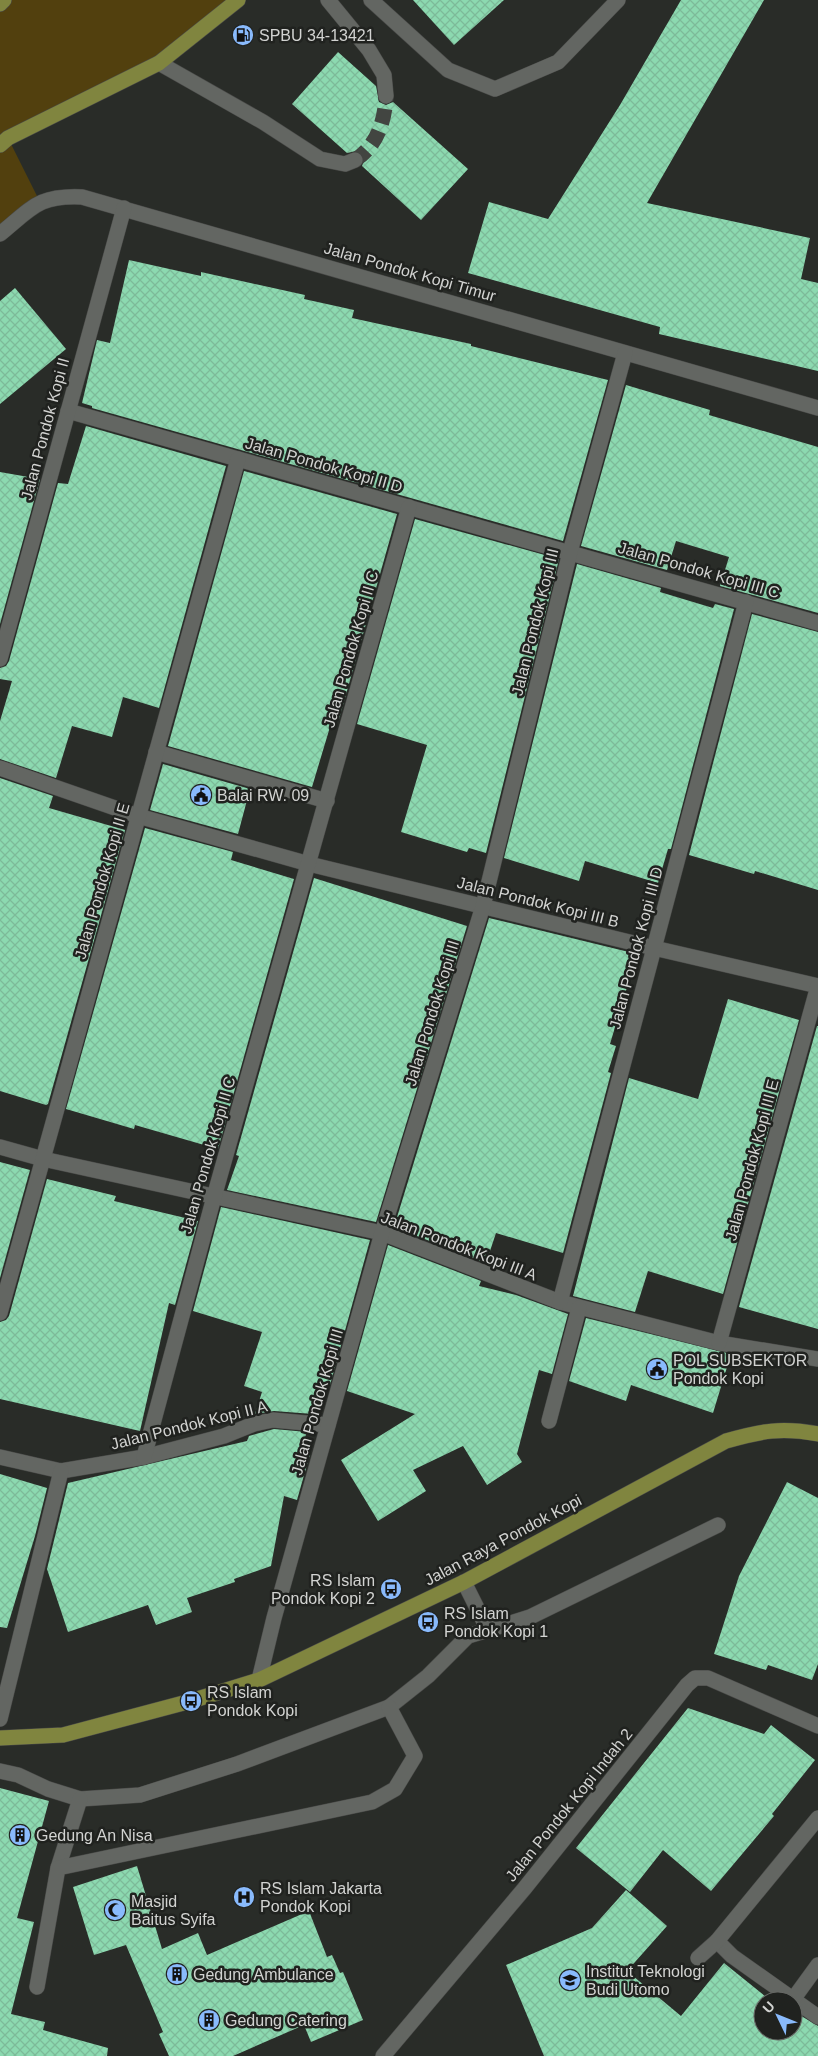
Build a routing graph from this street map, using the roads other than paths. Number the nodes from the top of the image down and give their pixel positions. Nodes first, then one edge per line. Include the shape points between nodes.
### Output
1 (4, 0) edge
2 (238, 0) edge
3 (328, 0) edge
4 (371, 0) edge
5 (618, 0) edge
6 (0, 4) edge
7 (160, 64) junction
8 (386, 96) tunnel mouth
9 (0, 144) edge
10 (355, 160) tunnel mouth
11 (124, 208) junction
12 (0, 234) edge
13 (625, 353) junction
14 (818, 408) edge
15 (68, 411) junction
16 (238, 459) junction
17 (409, 507) junction
18 (570, 552) junction
19 (746, 602) junction
20 (818, 622) edge
21 (0, 659) edge
22 (156, 752) junction
23 (0, 768) edge
24 (326, 801) junction
25 (138, 816) junction
26 (309, 864) junction
27 (483, 906) junction
28 (654, 948) junction
29 (818, 986) edge
30 (0, 1147) edge
31 (43, 1159) junction
32 (214, 1197) junction
33 (382, 1234) junction
34 (560, 1302) junction
35 (579, 1308) junction
36 (0, 1313) edge
37 (719, 1343) junction
38 (818, 1360) edge
39 (549, 1421) dead end
40 (328, 1425) junction
41 (818, 1434) edge
42 (0, 1457) edge
43 (144, 1457) junction
44 (61, 1471) junction
45 (718, 1525) dead end
46 (464, 1582) junction
47 (488, 1630) junction
48 (259, 1680) junction
49 (389, 1707) junction
50 (0, 1719) edge
51 (818, 1726) edge
52 (0, 1738) edge
53 (0, 1771) edge
54 (80, 1799) junction
55 (818, 1818) edge
56 (58, 1868) junction
57 (717, 1941) junction
58 (698, 1958) dead end
59 (818, 1965) edge
60 (36, 1986) dead end
61 (784, 1991) edge
62 (799, 1991) edge
63 (803, 2005) edge
64 (818, 2017) edge
65 (383, 2056) edge

1 - 6 main road
2 - 7 main road
3 - 8 street via 369,50 384,75
4 - 5 street via 448,70 495,89 558,62
7 - 9 main road
7 - 10 street via 263,122 320,159 345,164
11 - 12 street, Jalan Pondok Kopi Timur via 82,197 58,196 40,202
11 - 13 street, Jalan Pondok Kopi Timur
11 - 15 street, Jalan Pondok Kopi II
13 - 14 street, Jalan Pondok Kopi Timur
13 - 18 street, Jalan Pondok Kopi III
15 - 16 street, Jalan Pondok Kopi II D
15 - 21 street, Jalan Pondok Kopi II
16 - 17 street, Jalan Pondok Kopi II D
16 - 22 street, Jalan Pondok Kopi II E
17 - 18 street, Jalan Pondok Kopi II D
17 - 24 street, Jalan Pondok Kopi II C
18 - 19 street, Jalan Pondok Kopi III C
18 - 27 street, Jalan Pondok Kopi III
19 - 20 street, Jalan Pondok Kopi III C
19 - 28 street, Jalan Pondok Kopi III D
22 - 24 street
22 - 25 street, Jalan Pondok Kopi II E
23 - 25 street
24 - 26 street, Jalan Pondok Kopi II C
25 - 26 street
25 - 31 street, Jalan Pondok Kopi II E
26 - 27 street, Jalan Pondok Kopi III B
26 - 32 street, Jalan Pondok Kopi II C
27 - 28 street, Jalan Pondok Kopi III B
27 - 33 street, Jalan Pondok Kopi III
28 - 29 street, Jalan Pondok Kopi III B
28 - 34 street, Jalan Pondok Kopi III D
29 - 37 street, Jalan Pondok Kopi III E
30 - 31 street, Jalan Pondok Kopi III A
31 - 32 street, Jalan Pondok Kopi III A
31 - 36 street, Jalan Pondok Kopi II E
32 - 33 street, Jalan Pondok Kopi III A
32 - 43 street, Jalan Pondok Kopi II C
33 - 34 street, Jalan Pondok Kopi III A
33 - 40 street, Jalan Pondok Kopi III
34 - 35 street, Jalan Pondok Kopi III A
35 - 37 street, Jalan Pondok Kopi III A
35 - 39 street
37 - 38 street, Jalan Pondok Kopi III A
40 - 43 street, Jalan Pondok Kopi II A via 274,1420
40 - 48 street, Jalan Pondok Kopi III
41 - 46 main road, Jalan Raya Pondok Kopi via 790,1429 760,1432 726,1441
42 - 44 street, Jalan Pondok Kopi II A
43 - 44 street, Jalan Pondok Kopi II A
44 - 50 street
45 - 47 street via 530,1617
46 - 47 street
46 - 48 main road, Jalan Raya Pondok Kopi
47 - 49 street via 468,1636 428,1676
48 - 52 main road, Jalan Raya Pondok Kopi via 191,1702 63,1735
49 - 54 street via 237,1764 140,1795
49 - 56 street via 415,1756 395,1789 372,1802
51 - 65 street, Jalan Pondok Kopi Indah 2 via 708,1678 695,1678
53 - 54 street
54 - 56 street
55 - 57 street
56 - 60 street
57 - 58 street
57 - 61 street via 732,1956
59 - 62 street
63 - 64 street

